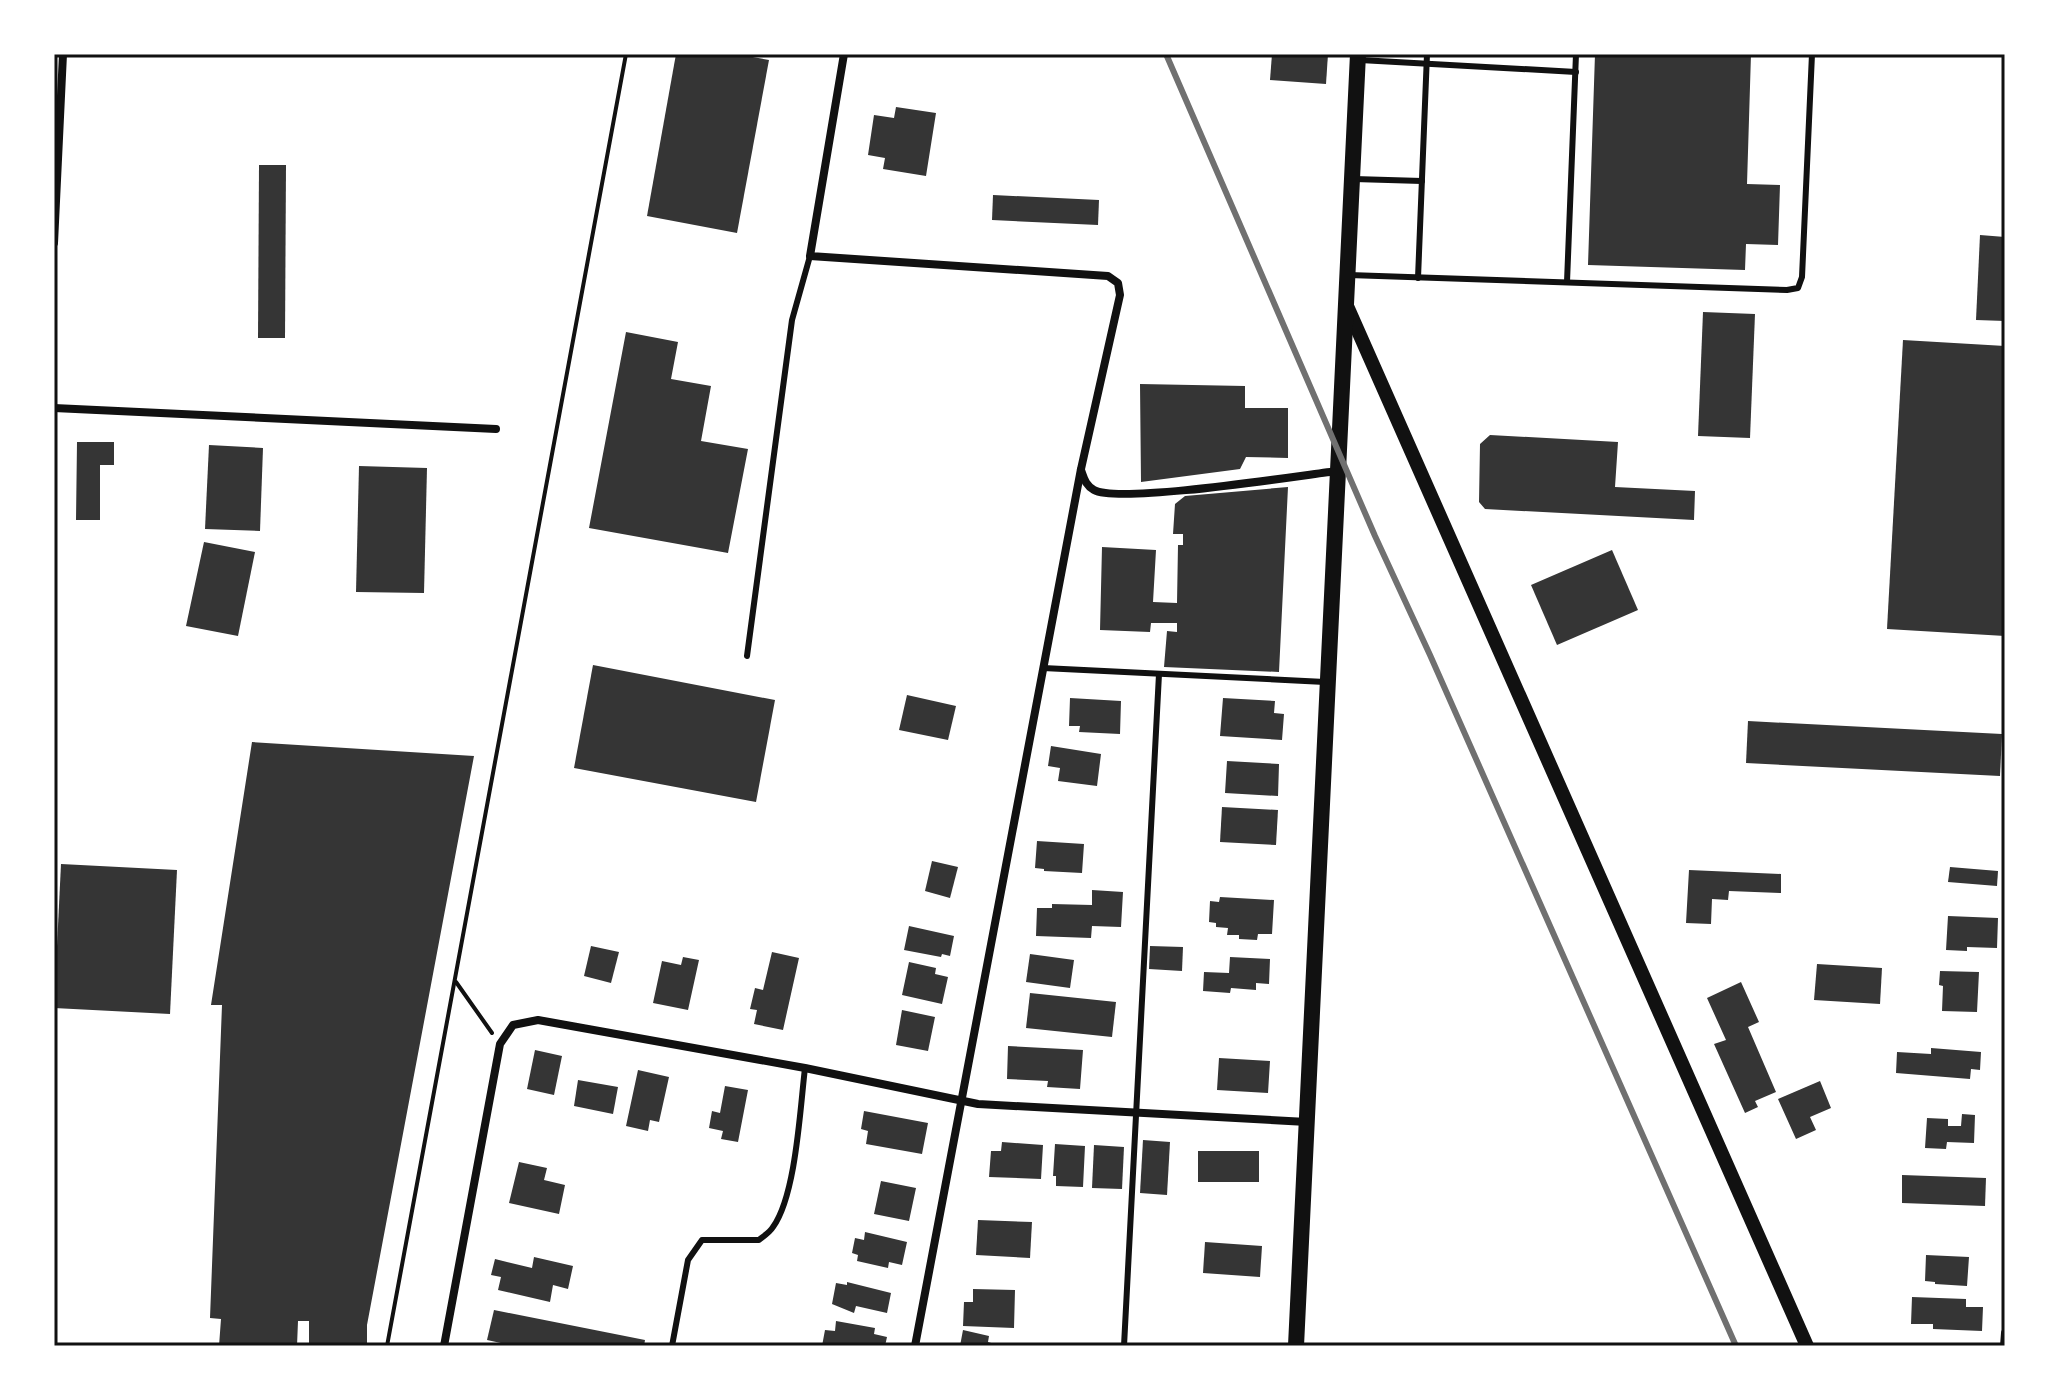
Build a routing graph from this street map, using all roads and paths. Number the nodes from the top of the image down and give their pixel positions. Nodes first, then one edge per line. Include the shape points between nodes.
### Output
1 (63, 54) edge
2 (626, 54) edge
3 (844, 54) edge
4 (1427, 54) edge
5 (1576, 54) edge
6 (1812, 54) edge
7 (1358, 57) edge
8 (1426, 65) junction
9 (1576, 72) junction
10 (1353, 179) junction
11 (1422, 181) junction
12 (54, 243) edge
13 (810, 256) junction
14 (1349, 275) junction
15 (1418, 278) junction
16 (1567, 282) junction
17 (1347, 306) junction
18 (54, 408) edge
19 (496, 429) dead end
20 (1081, 469) junction
21 (1338, 471) junction
22 (747, 656) dead end
23 (1043, 668) junction
24 (1159, 674) junction
25 (1328, 682) junction
26 (455, 980) junction
27 (500, 1044) junction
28 (805, 1068) junction
29 (961, 1098) junction
30 (1134, 1112) junction
31 (1307, 1122) junction
32 (2005, 1333) edge
33 (387, 1346) edge
34 (444, 1346) edge
35 (672, 1346) edge
36 (915, 1346) edge
37 (1124, 1346) edge
38 (1296, 1346) edge
39 (1807, 1346) edge
40 (2004, 1346) edge

1 - 12 street
2 - 26 path
3 - 13 street
4 - 8 lane
5 - 9 lane
6 - 16 lane via 1798,288
7 - 8 lane
7 - 10 main road
8 - 9 lane
8 - 11 lane
9 - 16 lane
10 - 11 lane
10 - 14 main road
11 - 15 lane
13 - 20 street via 1082,273 1108,276 1118,283 1120,295
13 - 22 lane via 792,320
14 - 15 lane
14 - 17 main road
15 - 16 lane
17 - 21 main road
17 - 39 street
18 - 19 street
20 - 21 street via 1095,490 1130,495
20 - 23 street
21 - 25 main road
23 - 24 lane
23 - 29 street
24 - 25 lane
24 - 30 lane
25 - 31 main road
26 - 27 path
26 - 33 path
27 - 28 street via 513,1025 538,1020
27 - 34 street
28 - 29 street
28 - 35 lane via 783,1207 759,1240 702,1240 688,1260
29 - 30 street via 978,1104
29 - 36 street
30 - 31 street
30 - 37 lane
31 - 38 main road
32 - 40 street

